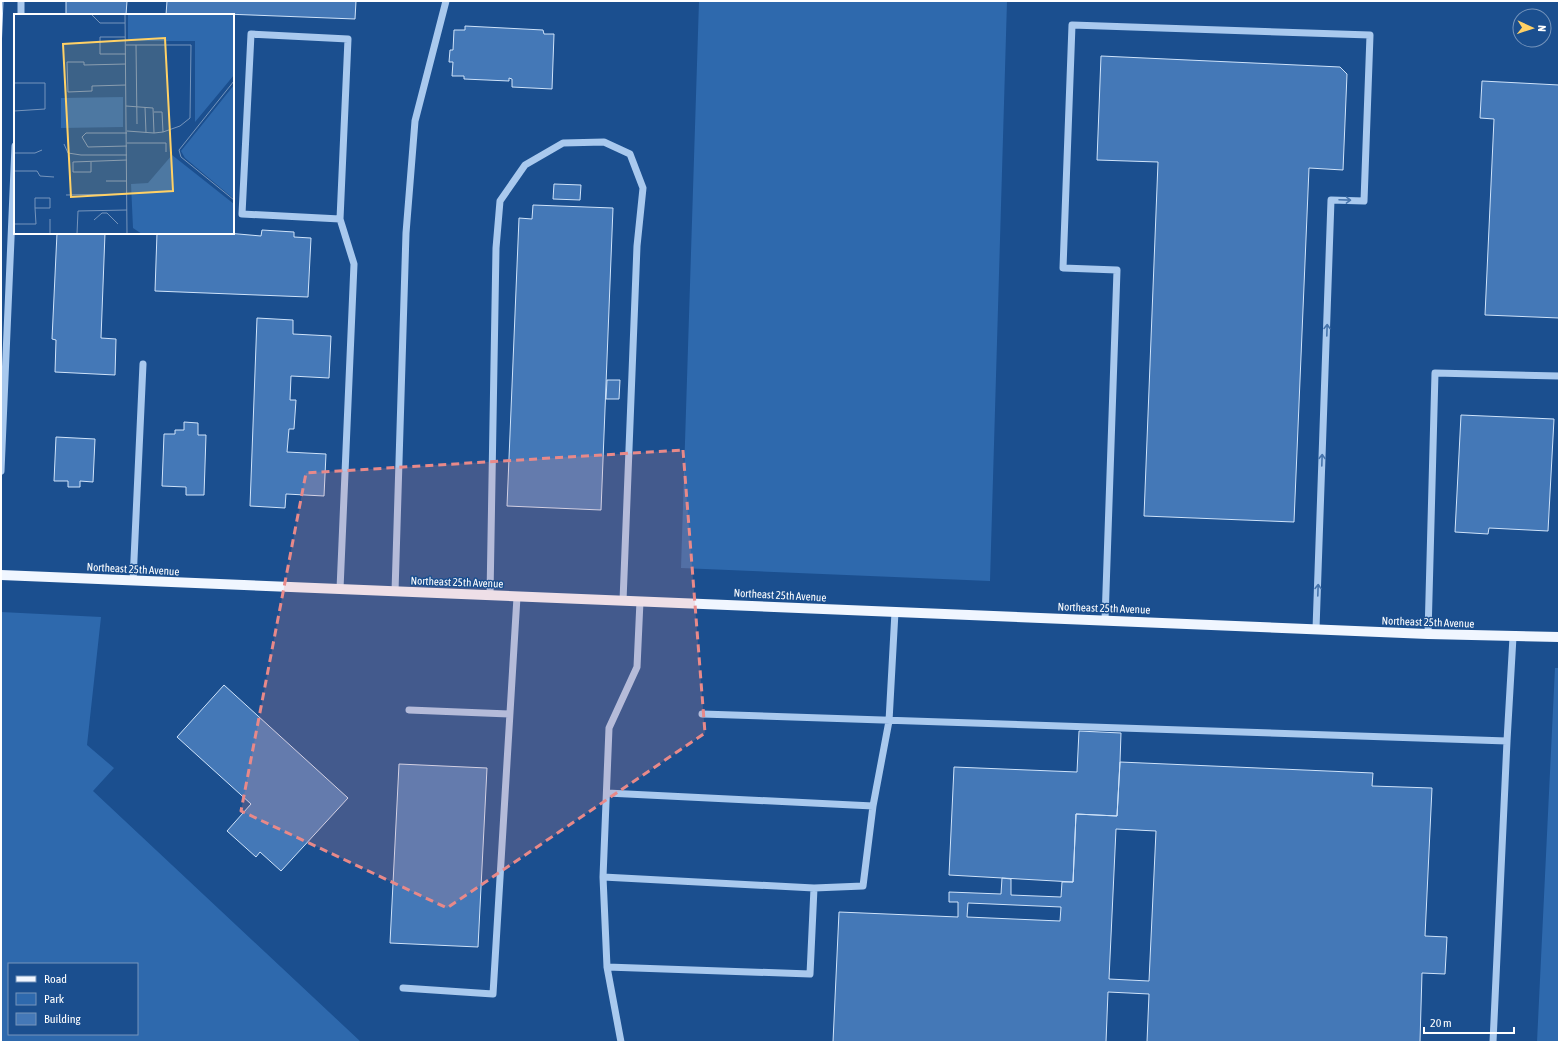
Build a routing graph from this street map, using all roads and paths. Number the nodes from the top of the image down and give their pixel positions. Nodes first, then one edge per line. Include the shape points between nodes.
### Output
1 (21, 1) edge
2 (446, 1) edge
3 (21, 14) edge
4 (14, 169) edge
5 (340, 219) junction
6 (143, 364) dead end
7 (1559, 376) edge
8 (1, 471) edge
9 (1, 575) edge
10 (133, 581) junction
11 (340, 589) junction
12 (395, 592) junction
13 (490, 596) junction
14 (517, 597) junction
15 (623, 601) junction
16 (640, 601) junction
17 (895, 612) junction
18 (1105, 620) junction
19 (1316, 629) junction
20 (1428, 634) junction
21 (1513, 637) junction
22 (1559, 637) edge
23 (409, 710) dead end
24 (510, 714) junction
25 (702, 714) dead end
26 (889, 721) junction
27 (1507, 741) junction
28 (607, 793) junction
29 (873, 806) junction
30 (603, 878) junction
31 (814, 888) junction
32 (607, 967) junction
33 (403, 988) dead end
34 (620, 1042) edge
35 (1493, 1042) edge

1 - 3 lane
2 - 12 lane via 417,114 414,136 406,233
4 - 8 lane
5 - 5 lane via 348,39 251,34 242,214
5 - 11 lane via 354,264
6 - 10 lane
7 - 20 lane via 1435,373
9 - 10 main road, Northeast 25th Avenue
10 - 11 main road, Northeast 25th Avenue
11 - 12 main road, Northeast 25th Avenue
12 - 13 main road, Northeast 25th Avenue
13 - 14 main road, Northeast 25th Avenue
13 - 15 lane via 496,248 500,201 525,165 563,143 604,142 630,154 643,188 637,246
14 - 15 main road, Northeast 25th Avenue
14 - 24 lane
15 - 16 main road, Northeast 25th Avenue
16 - 17 main road, Northeast 25th Avenue
16 - 28 lane via 637,667 609,728
17 - 18 main road, Northeast 25th Avenue
17 - 26 lane
18 - 19 main road, Northeast 25th Avenue
19 -> 18 lane via 1331,200 1364,201 1370,35 1072,25 1063,268 1117,270
19 - 20 main road, Northeast 25th Avenue
20 - 21 main road, Northeast 25th Avenue
21 - 22 main road, Northeast 25th Avenue
21 - 27 lane
23 - 24 lane
24 - 33 lane via 493,994
25 - 26 lane
26 - 27 lane
26 - 29 lane
27 - 35 lane
28 - 29 lane
28 - 30 lane
29 - 31 lane via 864,886
30 - 31 lane
30 - 32 lane
31 - 32 lane via 810,974
32 - 34 lane

